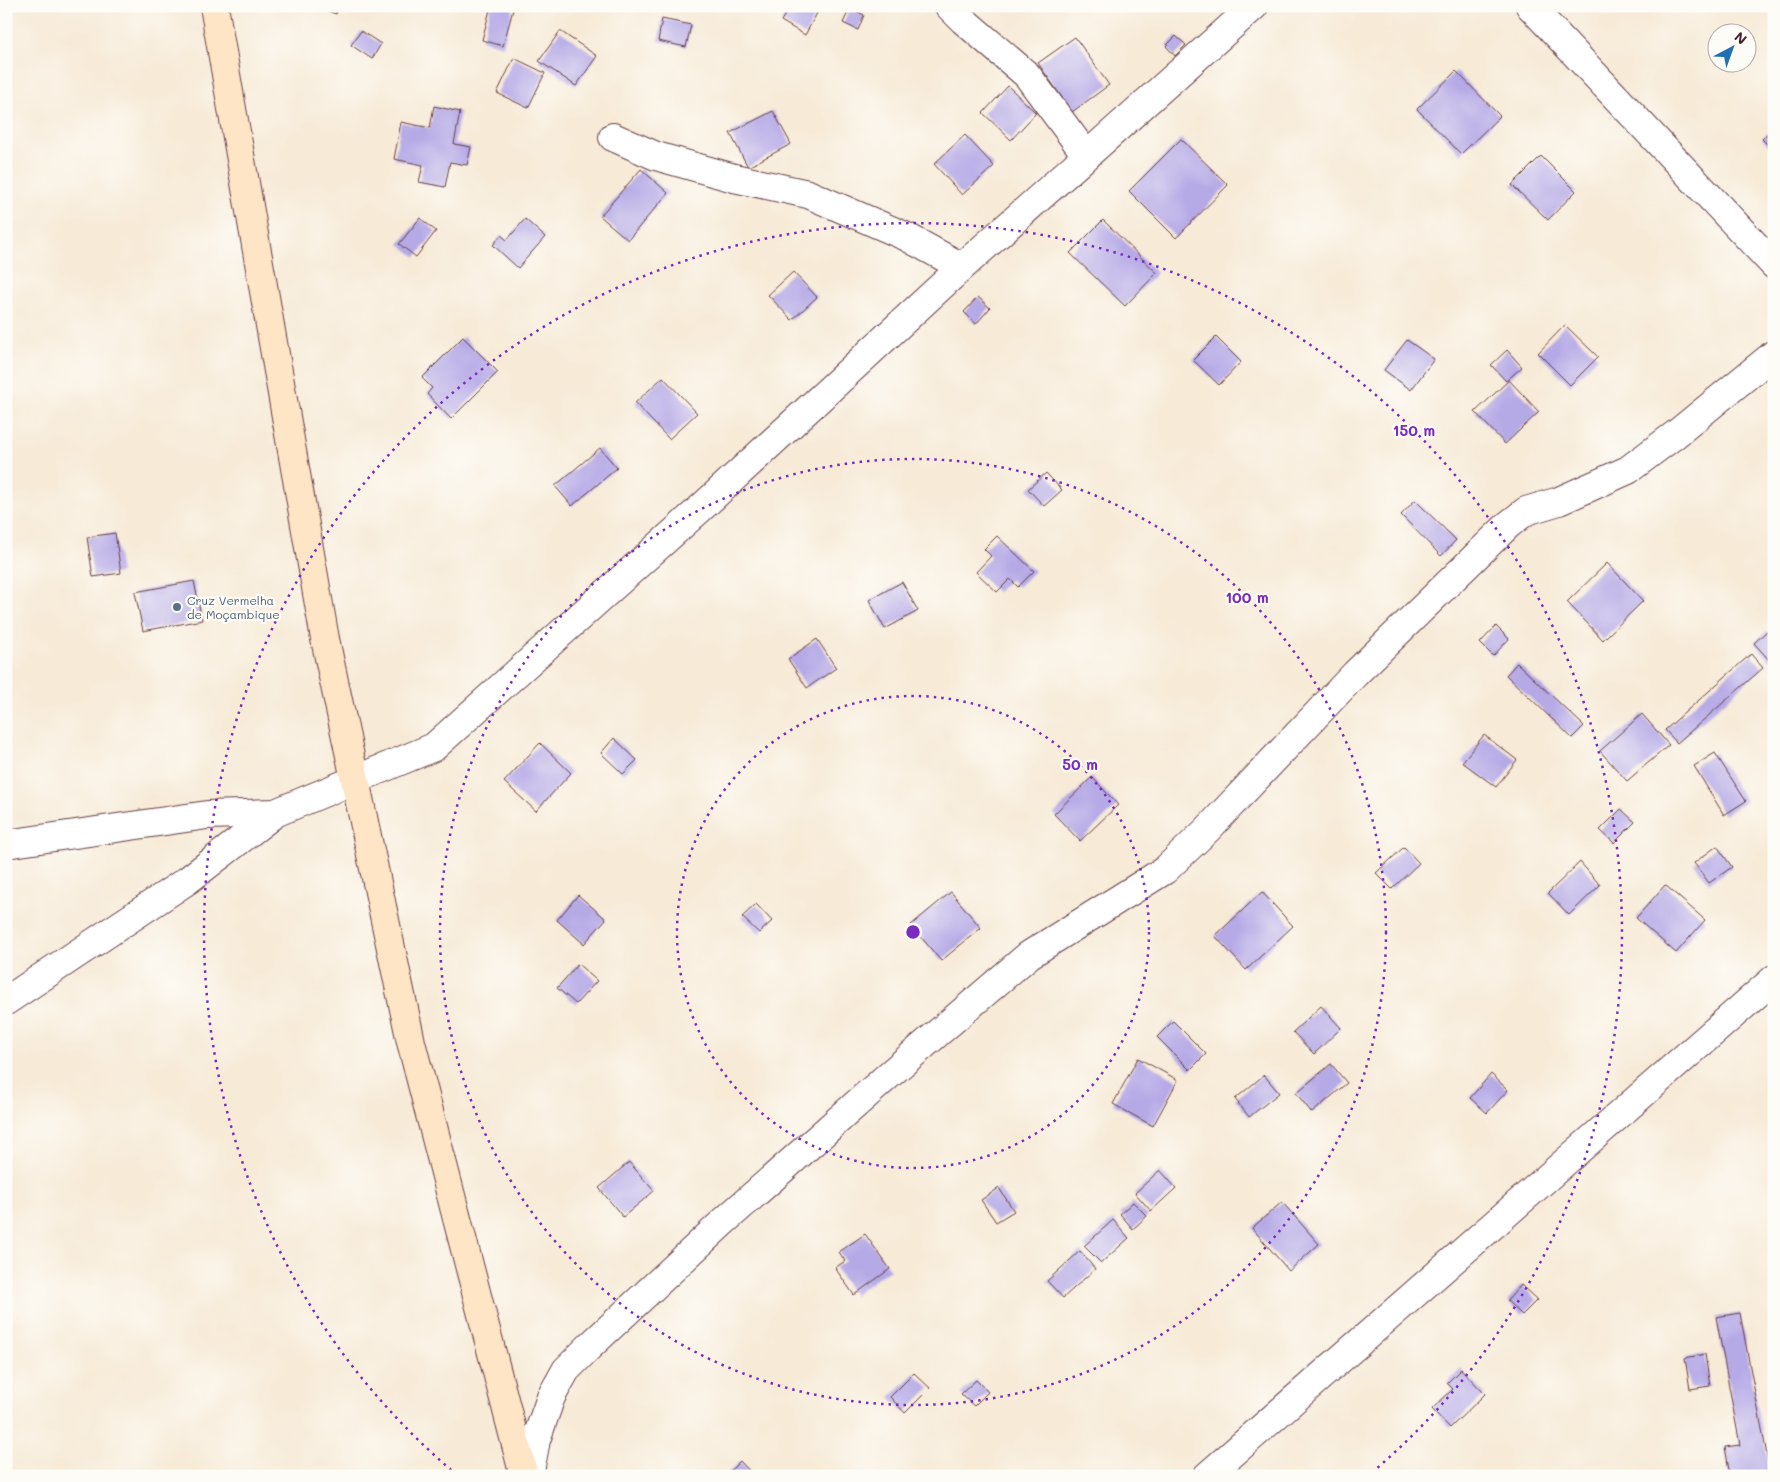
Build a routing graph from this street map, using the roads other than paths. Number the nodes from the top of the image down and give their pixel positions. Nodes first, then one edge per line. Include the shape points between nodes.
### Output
1 (214, 6) edge
2 (949, 6) edge
3 (1254, 6) edge
4 (1530, 6) edge
5 (613, 137) dead end
6 (1087, 156) junction
7 (1774, 265) edge
8 (962, 267) junction
9 (1774, 354) edge
10 (355, 779) junction
11 (275, 813) junction
12 (6, 844) edge
13 (1774, 979) edge
14 (6, 1001) edge
15 (524, 1476) edge
16 (529, 1476) edge
17 (1207, 1476) edge

1 - 10 street via 325,639
2 - 6 street via 1027,75
3 - 6 street
4 - 7 street
5 - 8 street via 664,158 808,194 907,237
6 - 8 street
8 - 10 street via 442,741
9 - 16 street via 1628,470 1559,501 1526,511 1508,525 1355,674 1208,830 1165,870 1029,955 722,1222 566,1370 551,1397 536,1440
10 - 11 street
10 - 15 street via 411,1042
11 - 12 street via 207,815
11 - 14 street via 188,880
13 - 17 street

